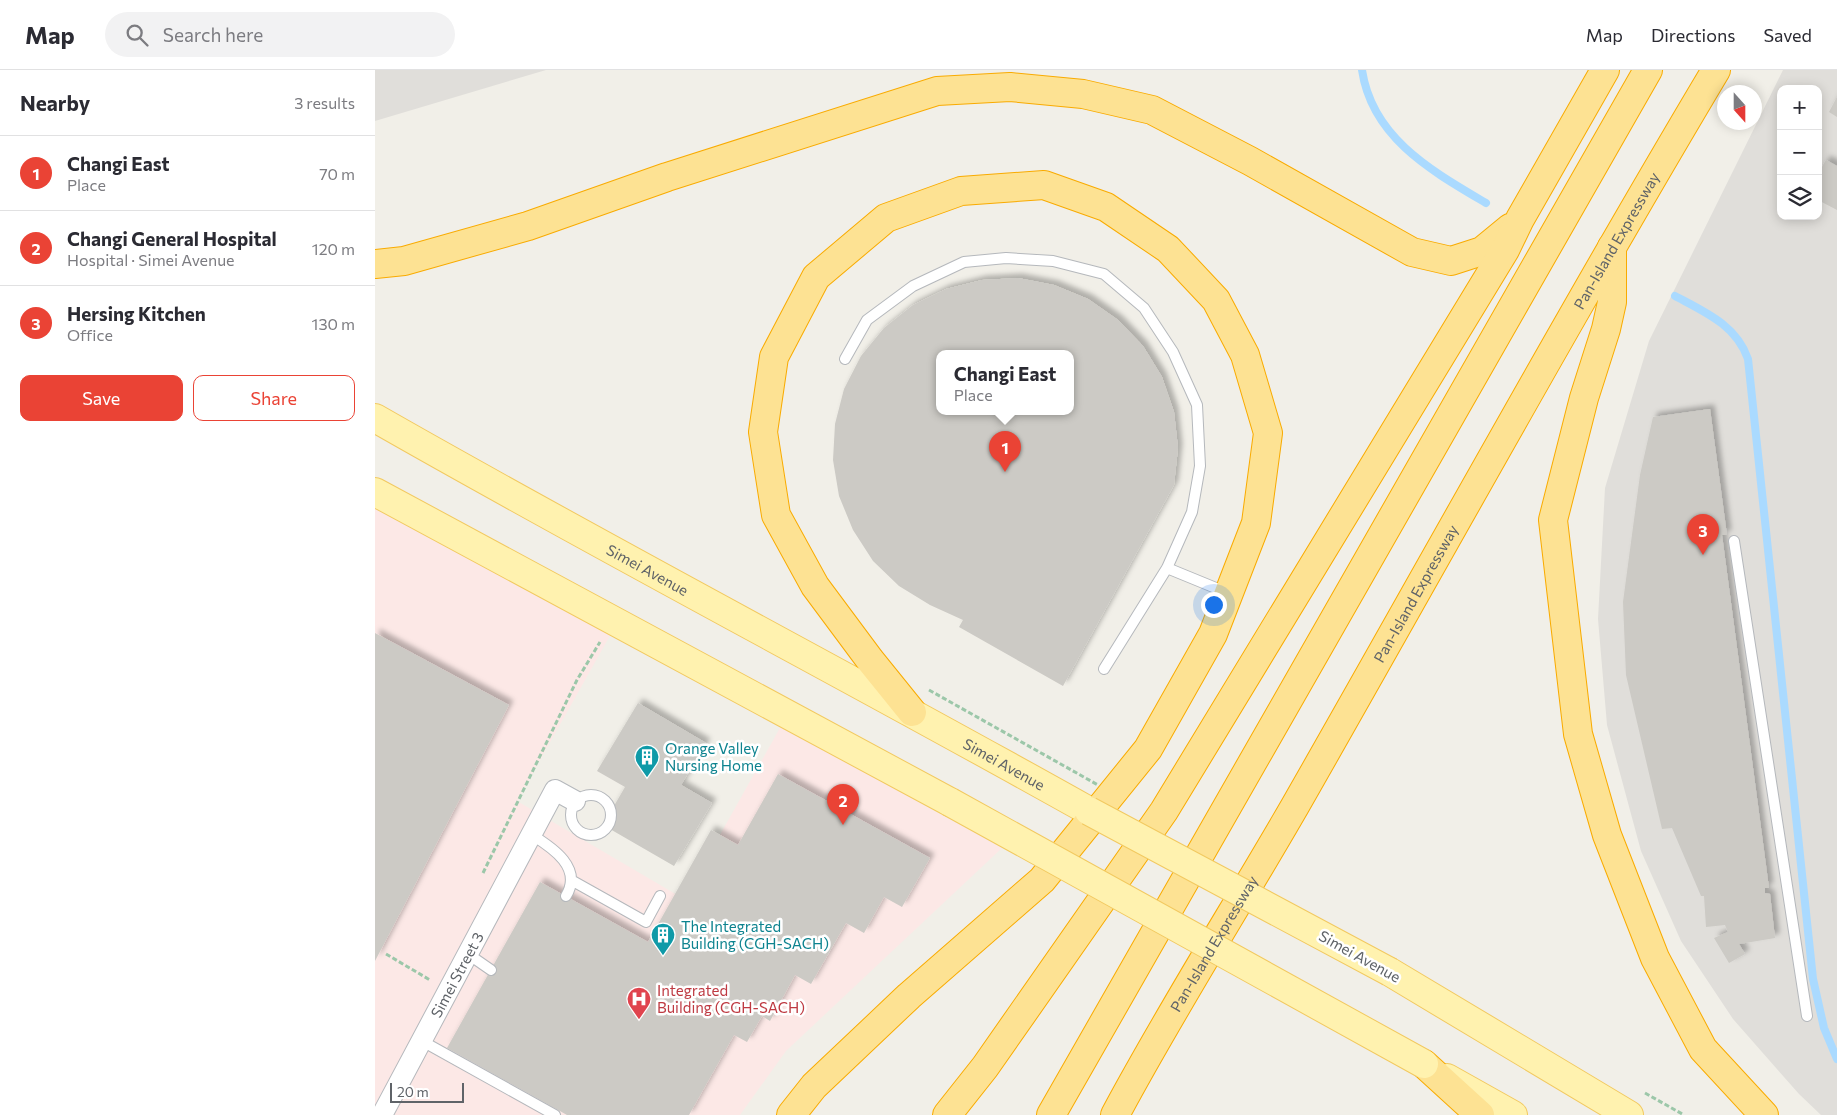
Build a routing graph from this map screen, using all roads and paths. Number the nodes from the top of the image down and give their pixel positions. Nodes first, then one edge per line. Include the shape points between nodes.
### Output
1 (1605, 70) edge
2 (1648, 70) edge
3 (1716, 70) edge
4 (1519, 219) junction
5 (1613, 243) junction
6 (375, 264) edge
7 (845, 359) dead end
8 (375, 418) edge
9 (375, 492) edge
10 (1734, 541) dead end
11 (1167, 568) junction
12 (1229, 594) junction
13 (601, 641) dead end
14 (1104, 669) dead end
15 (912, 712) junction
16 (575, 801) junction
17 (532, 835) junction
18 (483, 874) dead end
19 (571, 880) junction
20 (566, 896) dead end
21 (660, 896) dead end
22 (386, 954) dead end
23 (468, 954) junction
24 (491, 970) dead end
25 (435, 971) dead end
26 (1807, 1016) dead end
27 (422, 1041) junction
28 (1424, 1064) junction
29 (1121, 1110) edge
30 (382, 1115) edge
31 (555, 1115) edge
32 (791, 1115) edge
33 (947, 1115) edge
34 (1051, 1115) edge
35 (1480, 1115) edge
36 (1513, 1115) edge
37 (1629, 1115) edge
38 (1764, 1115) edge

1 - 4 highway
2 - 34 highway
3 - 5 highway, Pan-Island Expressway
4 - 6 highway via 1482,251 1451,261 1412,252 1152,110 1083,94 1010,87 937,92 667,177 529,226 404,261
4 - 33 highway via 1505,250 1164,811 985,1068
5 - 29 highway, Pan-Island Expressway
5 - 38 highway via 1607,328 1584,398 1553,520 1578,734 1607,835 1655,958 1703,1049
7 - 11 lane via 867,320 913,286 964,262 1006,258 1053,261 1103,274 1144,308 1173,352 1197,406 1200,466 1192,512
8 - 15 main road, Simei Avenue
9 - 28 main road, bridge via 950,802
10 - 26 lane
11 - 12 lane
11 - 14 lane
12 - 15 highway via 1256,523 1267,433 1245,355 1216,300 1168,249 1106,207 1044,185 961,191 886,218 816,277 774,357 763,432 776,515 815,586
12 - 32 highway via 1213,634 1148,749 1042,880 909,996 814,1086
13 - 18 path via 577,680
15 - 37 main road, Simei Avenue, bridge via 1390,972
16 - 16 lane via 581,796 594,794 606,800 611,813 604,831 591,835 578,831 570,813
16 - 17 street, Simei Street 3 via 555,790
17 - 19 lane via 554,848 567,864
17 - 23 street, Simei Street 3
19 - 20 lane
19 - 21 lane via 646,922
22 - 25 path via 431,980
23 - 24 lane
23 - 27 street, Simei Street 3
27 - 30 street, Simei Street 3
27 - 31 lane
28 - 35 highway
28 - 36 main road

